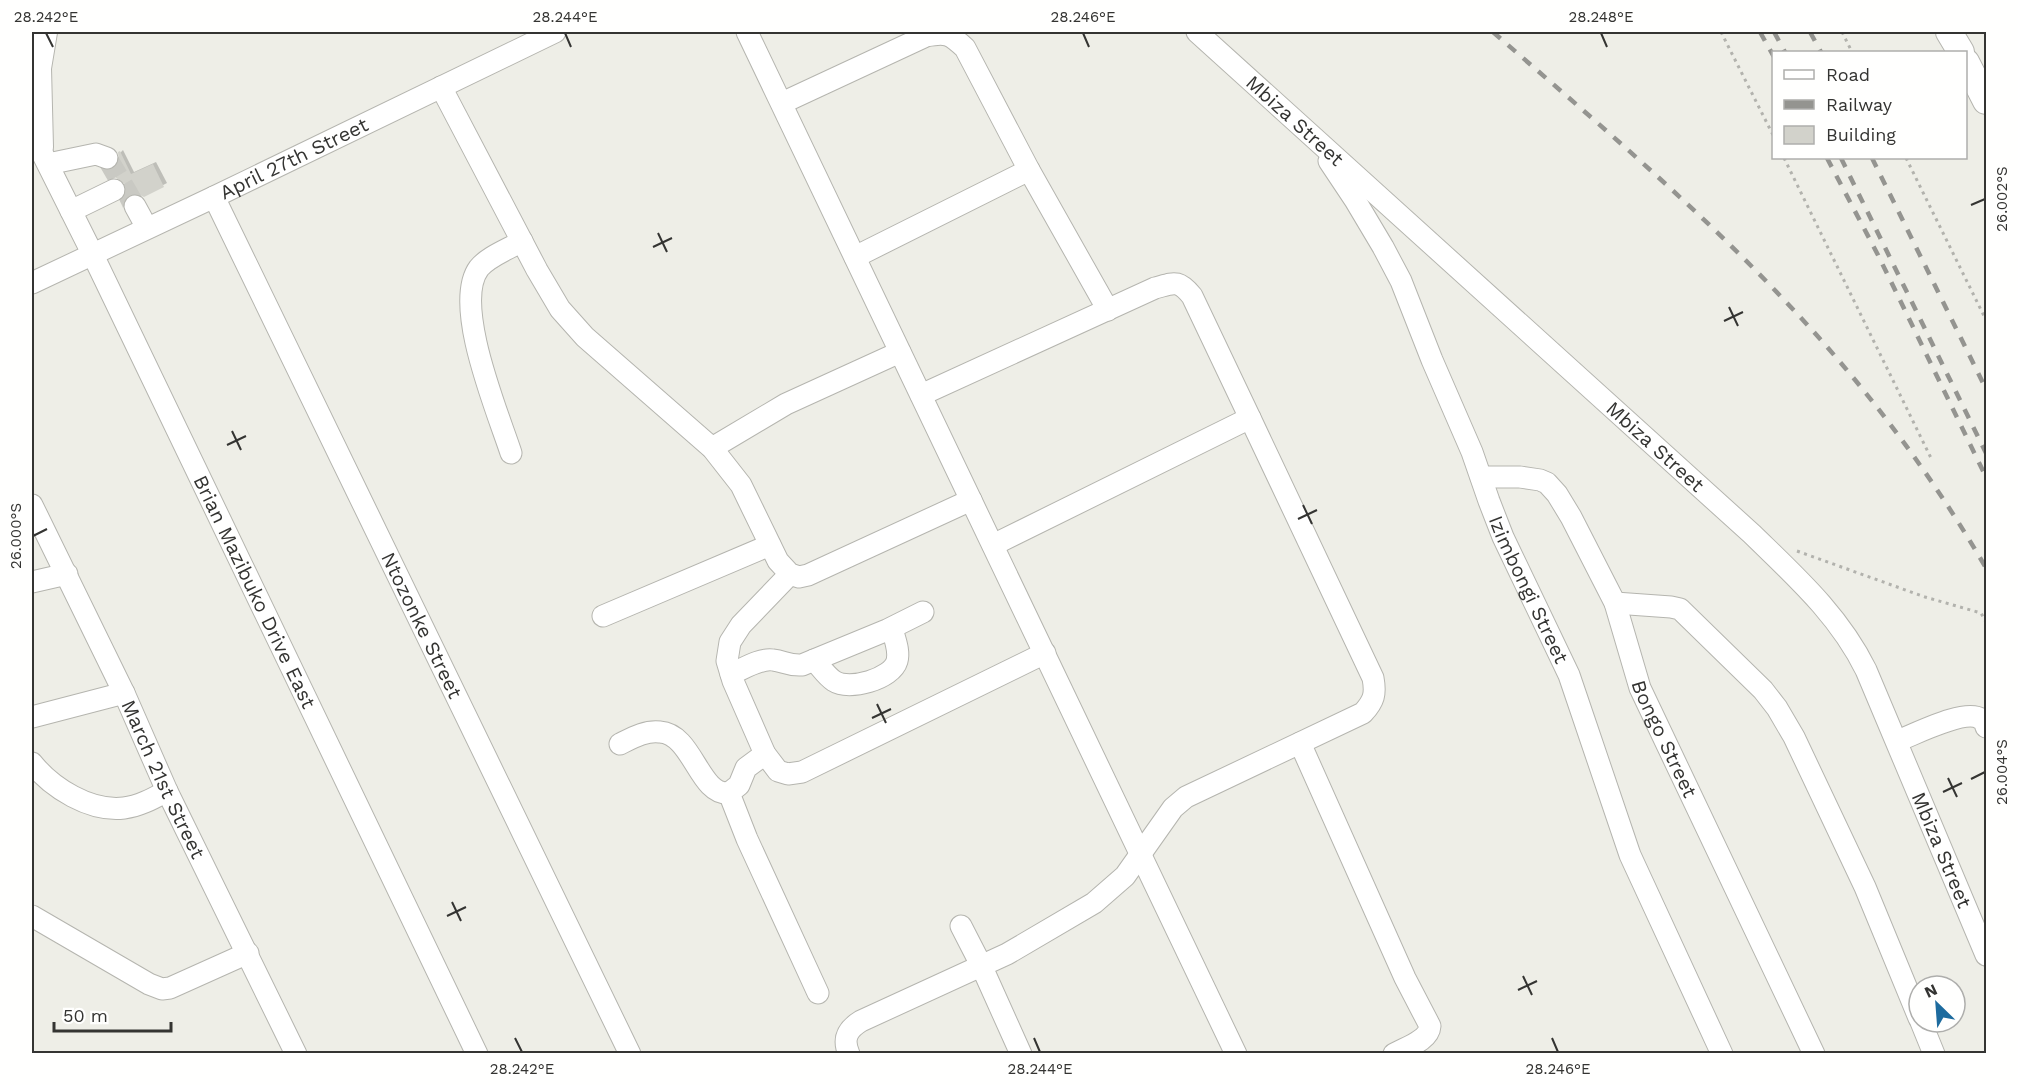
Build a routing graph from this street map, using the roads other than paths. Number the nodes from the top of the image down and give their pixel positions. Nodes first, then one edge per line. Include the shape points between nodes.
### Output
1 (33, 32) edge
2 (44, 32) edge
3 (555, 32) edge
4 (747, 32) edge
5 (1197, 32) edge
6 (1949, 32) edge
7 (32, 38) edge
8 (1960, 51) edge
9 (1967, 66) edge
10 (441, 87) junction
11 (1986, 101) edge
12 (782, 103) junction
13 (1313, 138) junction
14 (38, 150) edge
15 (107, 158) dead end
16 (1029, 170) junction
17 (114, 190) dead end
18 (214, 197) junction
19 (135, 206) tunnel mouth
20 (71, 211) junction
21 (147, 228) junction
22 (522, 241) junction
23 (92, 253) junction
24 (855, 257) junction
25 (32, 283) edge
26 (1108, 310) junction
27 (900, 352) junction
28 (921, 396) junction
29 (1250, 418) junction
30 (712, 448) junction
31 (511, 453) dead end
32 (1481, 477) junction
33 (971, 500) junction
34 (32, 505) edge
35 (770, 545) junction
36 (993, 545) junction
37 (67, 574) junction
38 (790, 574) junction
39 (32, 582) edge
40 (1615, 603) junction
41 (923, 612) dead end
42 (603, 616) dead end
43 (892, 628) junction
44 (1045, 653) junction
45 (814, 660) junction
46 (731, 674) junction
47 (124, 693) junction
48 (32, 717) edge
49 (1986, 727) edge
50 (1897, 741) junction
51 (1300, 743) junction
52 (620, 744) dead end
53 (765, 754) junction
54 (32, 763) edge
55 (167, 791) junction
56 (729, 793) junction
57 (1141, 855) junction
58 (32, 916) edge
59 (961, 926) dead end
60 (248, 953) junction
61 (1986, 955) edge
62 (981, 965) junction
63 (1907, 989) edge
64 (818, 993) dead end
65 (1926, 1034) edge
66 (296, 1053) edge
67 (477, 1053) edge
68 (630, 1053) edge
69 (849, 1053) edge
70 (1021, 1053) edge
71 (1236, 1053) edge
72 (1394, 1053) edge
73 (1722, 1053) edge
74 (1814, 1053) edge
75 (1934, 1053) edge

1 - 7 main road
2 - 14 main road via 38,68
3 - 10 street, April 27th Street
4 - 12 street
5 - 13 street, Mbiza Street
6 - 8 main road
9 - 11 main road
10 - 18 street, April 27th Street
10 - 22 street
12 - 16 street via 926,36 952,35 965,48
12 - 24 street
13 - 32 street, Izimbongi Street via 1355,200 1401,281
13 - 50 street, Mbiza Street via 1815,595 1857,652
14 - 15 street
14 - 20 street, Brian Mazibuko Drive East
16 - 24 street
16 - 26 street
17 - 20 street
18 - 21 street, April 27th Street
18 - 68 street, Ntozonke Street
19 - 21 street
20 - 23 street, Brian Mazibuko Drive East
21 - 23 street, April 27th Street
22 - 30 street via 570,322
22 - 31 street via 479,269 470,299 473,336
23 - 25 street, April 27th Street
23 - 67 street, Brian Mazibuko Drive East
24 - 27 street
26 - 28 street
26 - 29 street via 1155,288 1173,283 1183,285 1192,296
27 - 28 street
27 - 30 street via 786,405
28 - 33 street
29 - 36 street
29 - 51 street via 1375,689 1372,703 1363,713
30 - 35 street via 741,485
32 - 40 street, Bongo Street via 1520,477 1547,483 1571,517
32 - 73 street, Izimbongi Street via 1503,537 1569,675 1630,855
33 - 36 street
33 - 38 street via 808,575
34 - 37 street, March 21st Street
35 - 38 street
35 - 42 street
36 - 44 street
37 - 39 street
37 - 47 street, March 21st Street
38 - 46 street via 730,642 727,661
40 - 63 street via 1680,609 1777,708 1865,887
40 - 74 street, Bongo Street via 1640,688
41 - 43 street
43 - 45 street
43 - 45 street via 897,662 876,678 842,684
44 - 53 street via 802,772 778,771
44 - 57 street
45 - 46 street via 792,666 772,659
46 - 53 street
47 - 48 street
47 - 55 street, March 21st Street
49 - 50 street via 1979,717 1962,717
50 - 61 street, Mbiza Street
51 - 57 street via 1186,797 1173,808
51 - 72 street via 1430,1026 1426,1036
52 - 56 street via 661,731 682,744 718,792
53 - 56 street via 746,768 739,785
54 - 55 street via 63,790 104,807 133,806
55 - 60 street, March 21st Street
56 - 64 street
57 - 62 street via 1125,876 1094,903
57 - 71 street
58 - 60 street via 162,989 177,986
59 - 62 street
60 - 66 street, March 21st Street
62 - 69 street via 852,1026 846,1037
62 - 70 street
65 - 75 street

